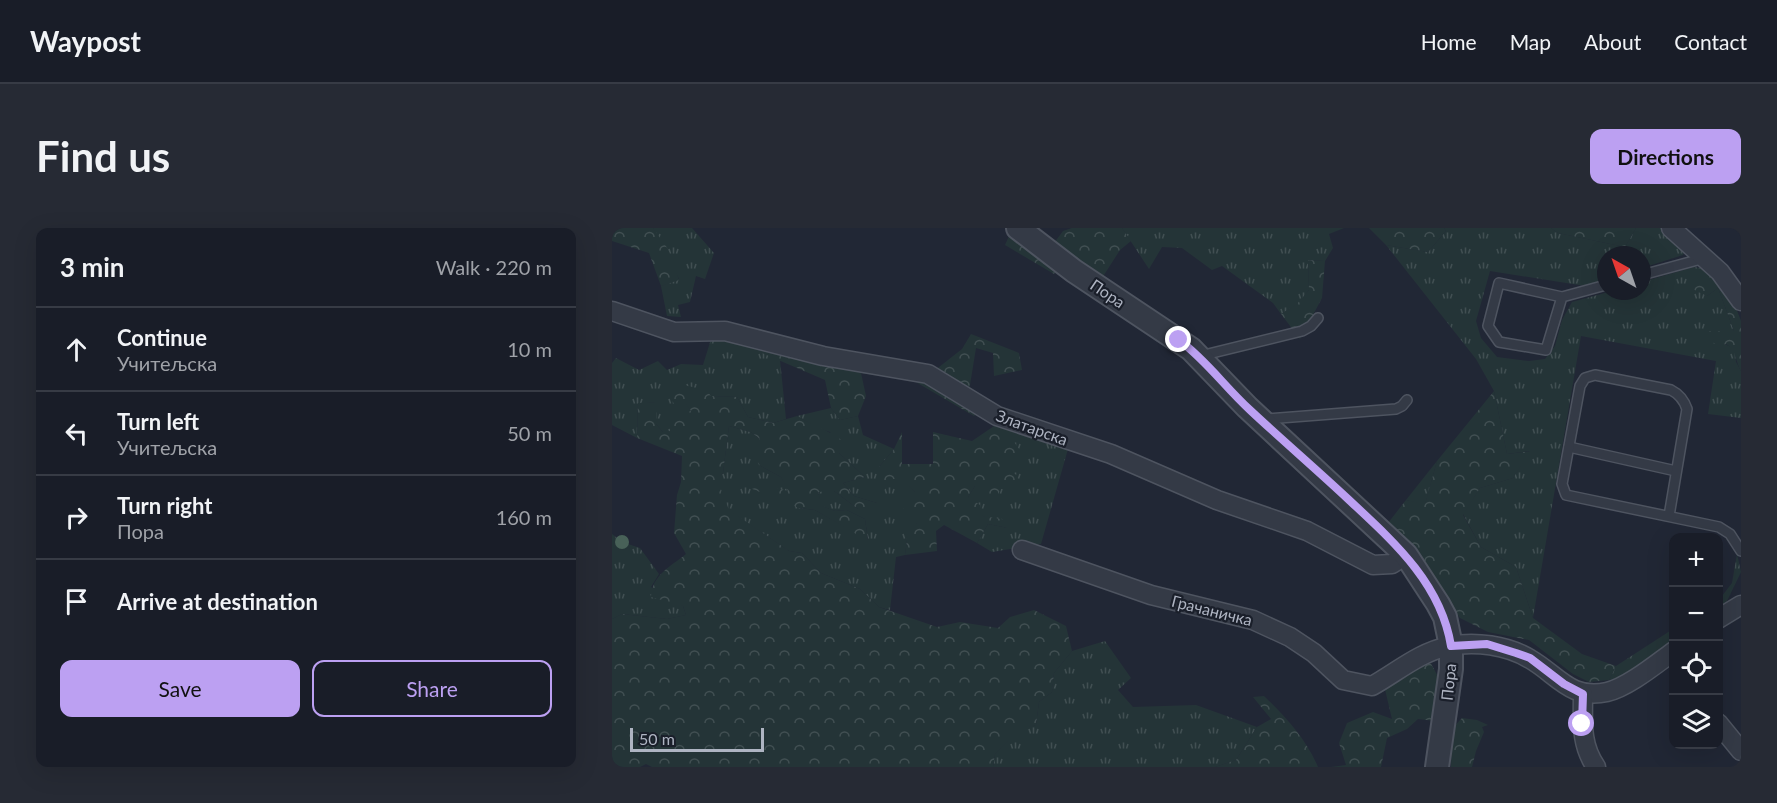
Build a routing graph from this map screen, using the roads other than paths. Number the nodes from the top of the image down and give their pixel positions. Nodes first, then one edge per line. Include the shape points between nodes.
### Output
1 (1018, 228) edge
2 (1671, 228) edge
3 (1705, 258) junction
4 (1651, 273) edge
5 (1597, 287) edge
6 (1562, 297) junction
7 (1741, 301) edge
8 (612, 311) edge
9 (1318, 318) dead end
10 (1200, 356) junction
11 (1407, 400) dead end
12 (1260, 420) junction
13 (1569, 447) junction
14 (1676, 471) junction
15 (1669, 516) junction
16 (1022, 550) dead end
17 (1741, 551) edge
18 (1406, 555) junction
19 (1741, 605) edge
20 (1723, 616) edge
21 (1451, 646) junction
22 (1669, 658) edge
23 (1583, 694) junction
24 (1723, 728) edge
25 (1741, 751) edge
26 (1437, 767) edge
27 (1596, 767) edge

1 - 10 street, Пора
2 - 3 street
3 - 4 lane
3 - 7 street
5 - 6 lane
6 - 6 lane via 1546,350 1499,342 1488,326 1499,284
8 - 18 street, Златарска via 674,332 725,331 823,356 928,374 997,416 1111,453 1217,501 1307,531 1373,565 1392,564
9 - 10 lane via 1302,331
10 - 12 street, Пора
11 - 12 lane via 1396,409
12 - 18 street, Пора
13 - 14 lane
13 - 14 lane via 1580,386 1589,376 1671,390 1687,409
13 - 15 lane via 1563,484 1566,495
14 - 15 lane
15 - 17 lane via 1724,529
16 - 21 street, Грачаничка via 1151,595 1253,620 1290,636 1343,680 1372,686 1429,651
18 - 21 street, Пора via 1445,617
19 - 20 street
21 - 23 street, Грачаничка via 1487,644 1530,658
21 - 26 street, Пора
22 - 23 street via 1620,687
23 - 27 street via 1582,734
24 - 25 street

